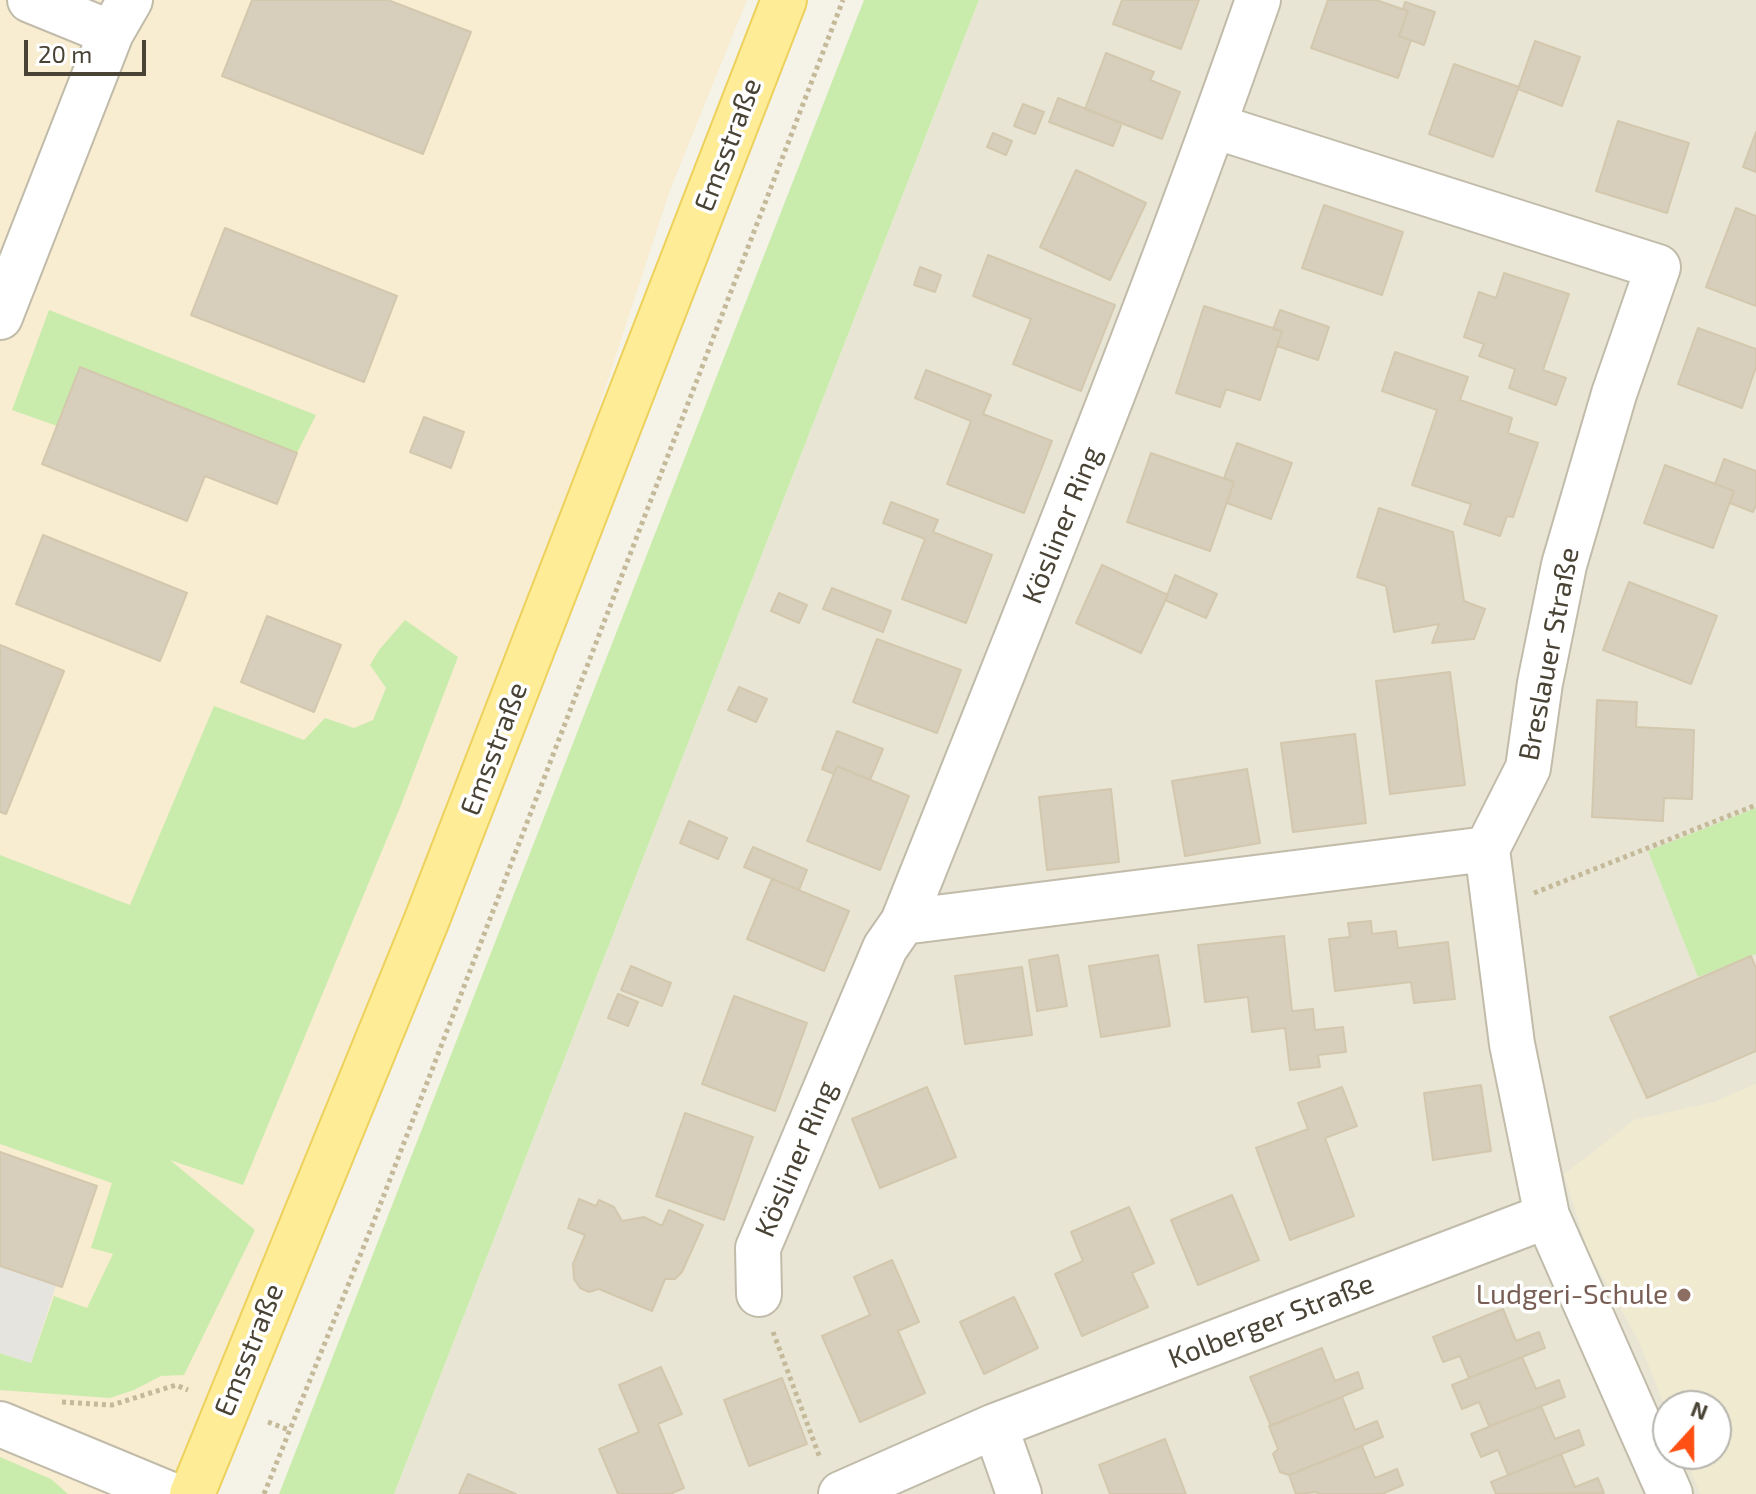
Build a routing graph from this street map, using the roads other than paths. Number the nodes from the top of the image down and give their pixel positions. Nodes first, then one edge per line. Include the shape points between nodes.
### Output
1 (30, 0) edge
2 (784, 0) edge
3 (1258, 0) edge
4 (120, 16) edge
5 (1214, 126) junction
6 (0, 317) edge
7 (1487, 849) junction
8 (903, 922) junction
9 (1547, 1216) junction
10 (759, 1294) road end
11 (0, 1424) edge
12 (995, 1426) junction
13 (832, 1480) edge
14 (169, 1494) edge
15 (192, 1494) edge
16 (1019, 1494) edge
17 (1670, 1494) edge

1 - 4 street
2 - 15 main road, Emsstraße via 426,922
3 - 5 street, Kösliner Ring
4 - 6 street
5 - 7 street, Breslauer Straße via 1658,267 1564,565 1528,768
5 - 8 street, Kösliner Ring via 1127,361
7 - 8 street
7 - 9 street via 1512,1044
8 - 10 street, Kösliner Ring via 885,948 758,1248
9 - 12 street, Kolberger Straße
9 - 17 street
11 - 14 street
12 - 13 street, Kolberger Straße
12 - 16 street

